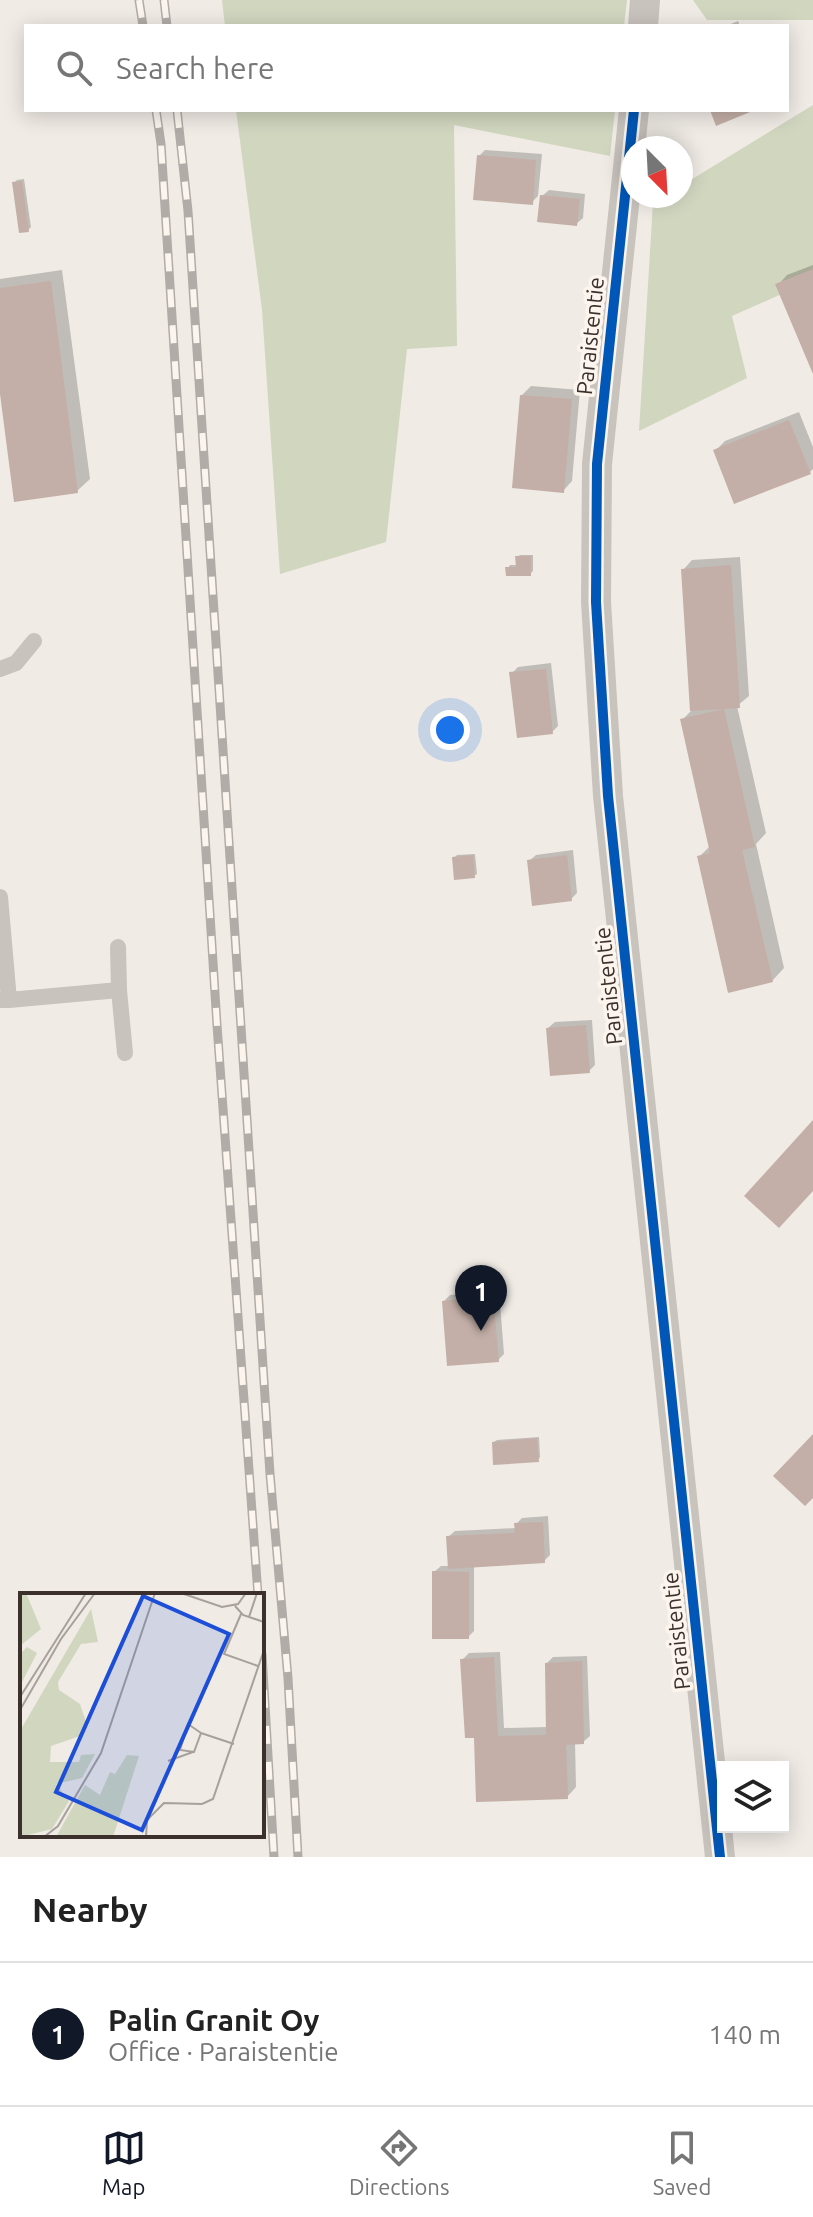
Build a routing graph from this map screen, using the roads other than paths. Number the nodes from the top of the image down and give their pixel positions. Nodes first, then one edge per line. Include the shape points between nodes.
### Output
1 (645, 0) edge
2 (643, 24) edge
3 (634, 112) edge
4 (34, 641) dead end
5 (0, 669) edge
6 (0, 897) edge
7 (118, 947) dead end
8 (119, 990) junction
9 (5, 1000) edge
10 (125, 1053) dead end
11 (720, 1857) edge

1 - 2 street
3 - 11 street, Paraistentie via 597,464 596,602 608,796
4 - 5 lane via 16,663
6 - 9 lane
7 - 8 lane
8 - 9 lane
8 - 10 lane

